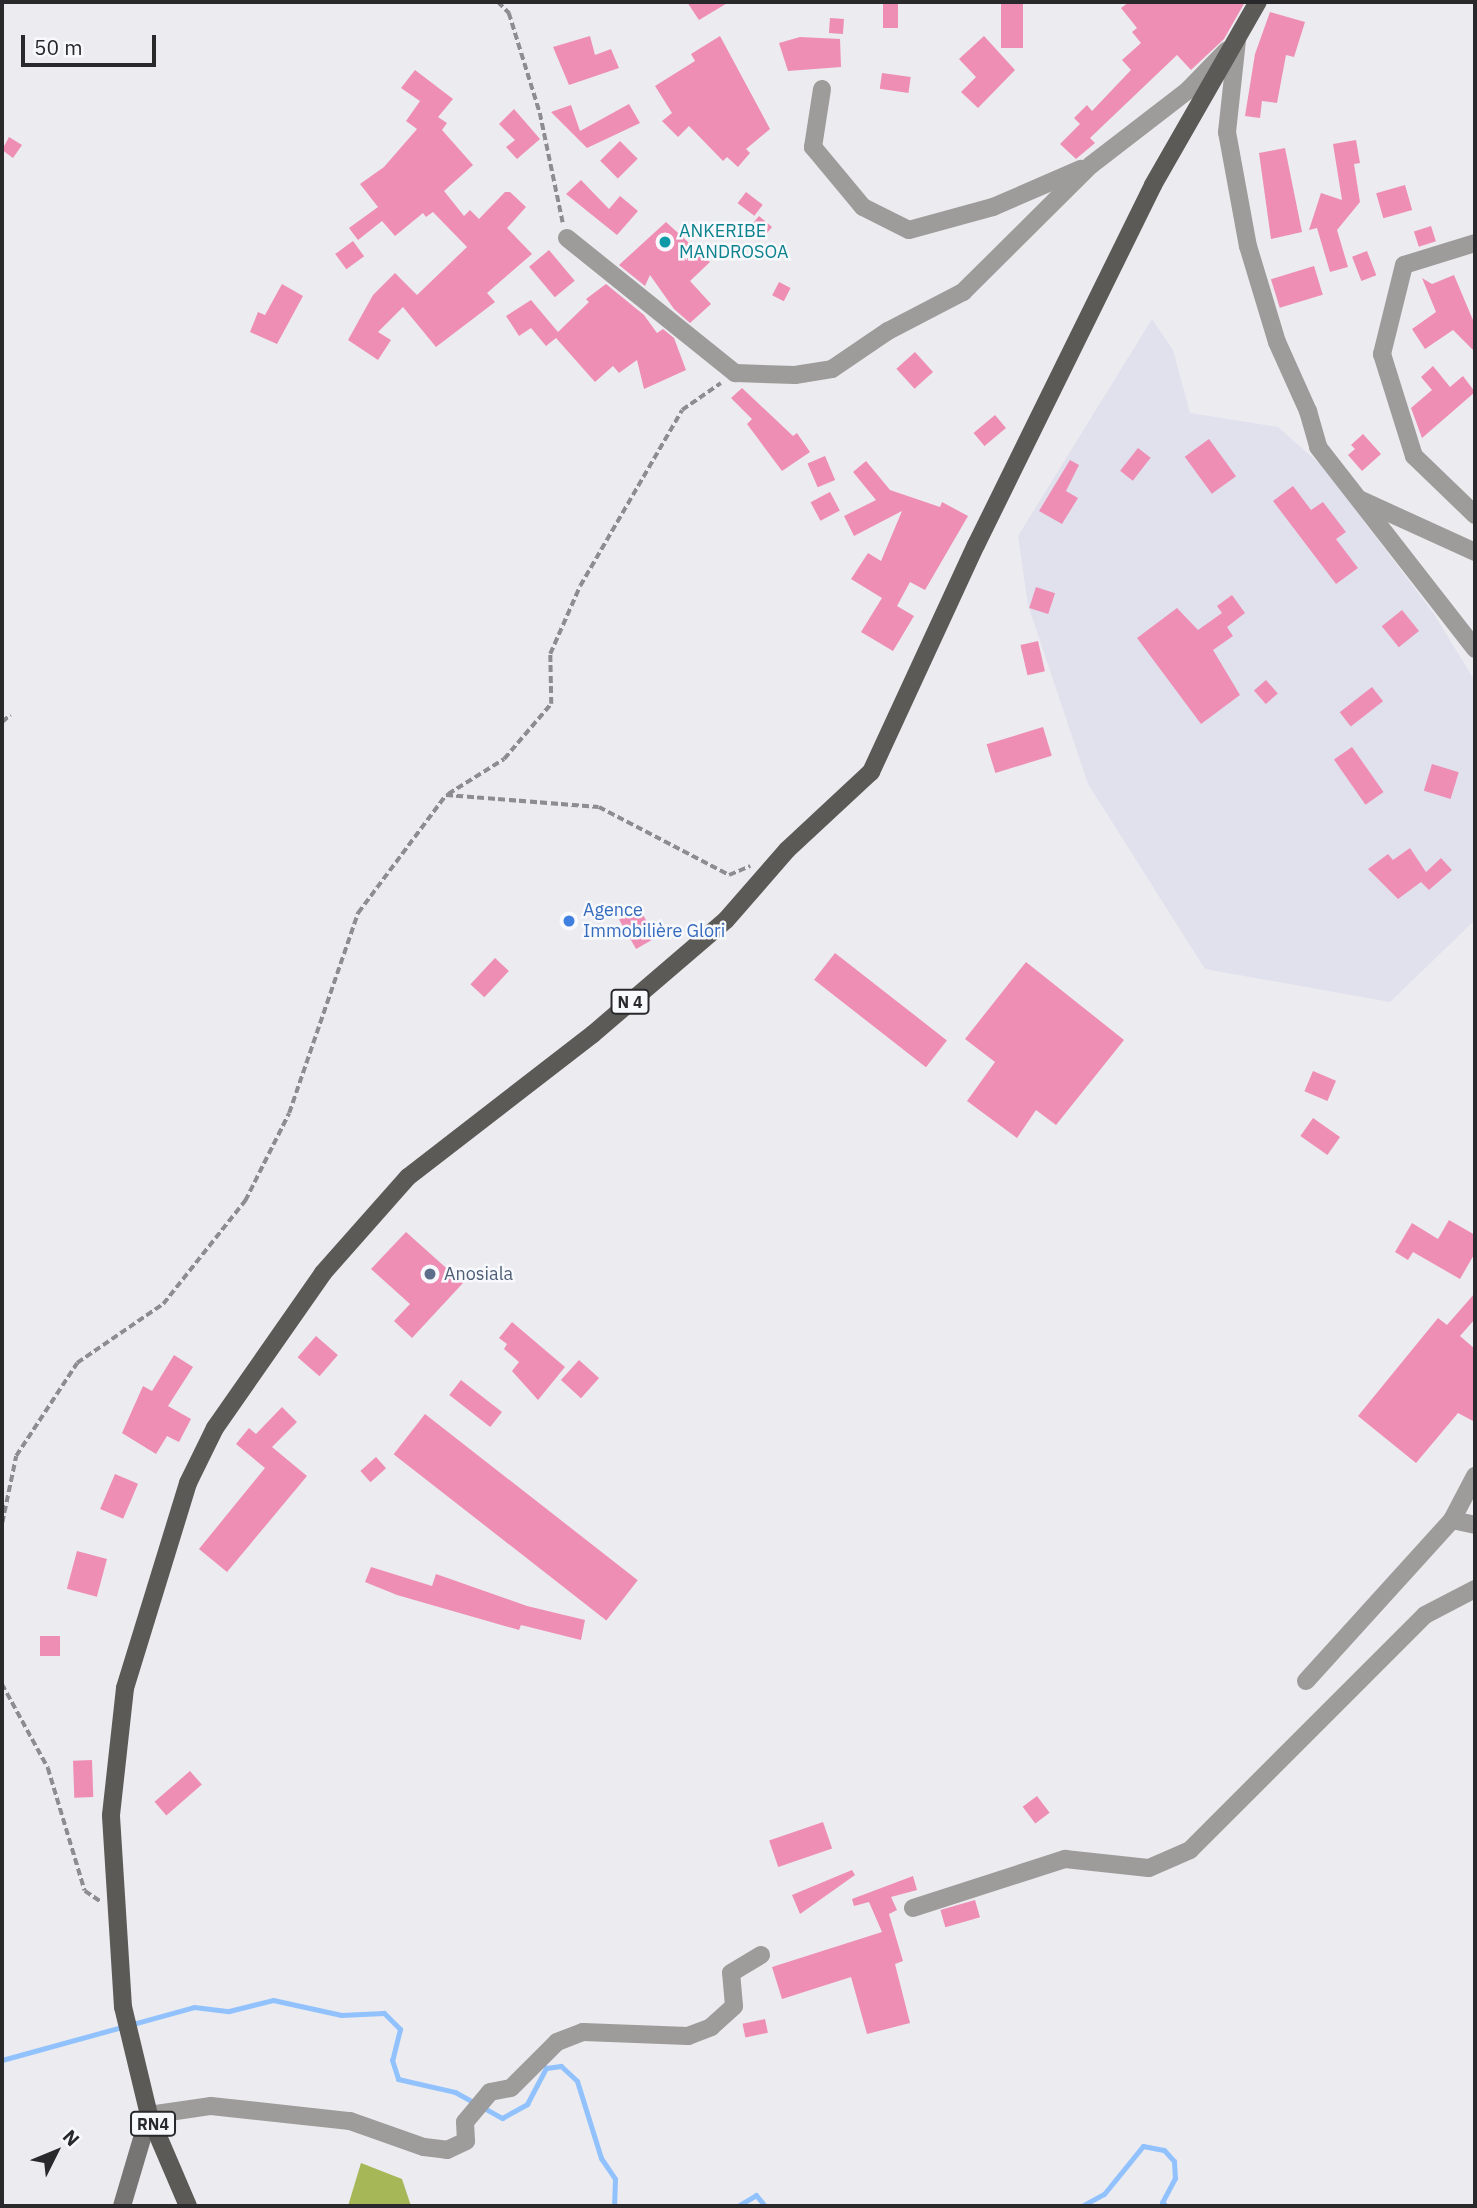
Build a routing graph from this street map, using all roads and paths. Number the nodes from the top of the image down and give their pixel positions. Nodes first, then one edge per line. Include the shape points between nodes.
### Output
1 (498, 2) edge
2 (1258, 2) edge
3 (1237, 40) junction
4 (822, 89) dead end
5 (1091, 165) junction
6 (567, 238) joint
7 (1475, 243) edge
8 (735, 373) junction
9 (1357, 498) junction
10 (1475, 515) edge
11 (1475, 552) edge
12 (1475, 649) edge
13 (10, 715) dead end
14 (2, 722) edge
15 (446, 795) junction
16 (752, 865) dead end
17 (1475, 1476) edge
18 (1452, 1520) junction
19 (2, 1523) edge
20 (1475, 1525) edge
21 (1475, 1589) edge
22 (1306, 1681) dead end
23 (2, 1684) edge
24 (113, 1909) junction
25 (913, 1909) dead end
26 (761, 1955) dead end
27 (130, 2037) joint
28 (149, 2115) junction
29 (122, 2206) edge
30 (188, 2206) edge

1 - 6 path via 509,13 540,113
2 - 3 main road, N 4
3 - 5 street via 1187,91
3 - 9 street via 1227,132 1248,246 1318,447
3 - 24 main road, N 4 via 1153,185 976,545 871,772 787,850 726,920 593,1034 408,1177 323,1273 215,1428 188,1483 125,1688 111,1815
4 - 5 street via 813,148 863,207 909,230 993,207
5 - 8 street via 963,292 888,331 832,369 795,375
6 - 8 street
7 - 10 street via 1404,265 1382,354 1414,456
8 - 15 path via 682,410 580,586 550,654 551,704 503,760
9 - 11 street
9 - 12 street
13 - 14 path
15 - 16 path via 599,807 729,875
15 - 19 path via 358,913 289,1113 245,1201 163,1304 77,1363 16,1456
17 - 18 street
18 - 20 street
18 - 22 street
21 - 25 street via 1425,1615 1190,1850 1149,1868 1065,1858
23 - 24 path via 48,1768 85,1891
24 - 27 main road, N 4
26 - 28 street via 731,1973 734,2006 711,2027 688,2036 583,2032 557,2042 511,2088 490,2092 465,2122 466,2141 447,2150 424,2147 350,2121 211,2106
27 - 28 main road, RN4
28 - 29 street
28 - 30 main road, RN4

